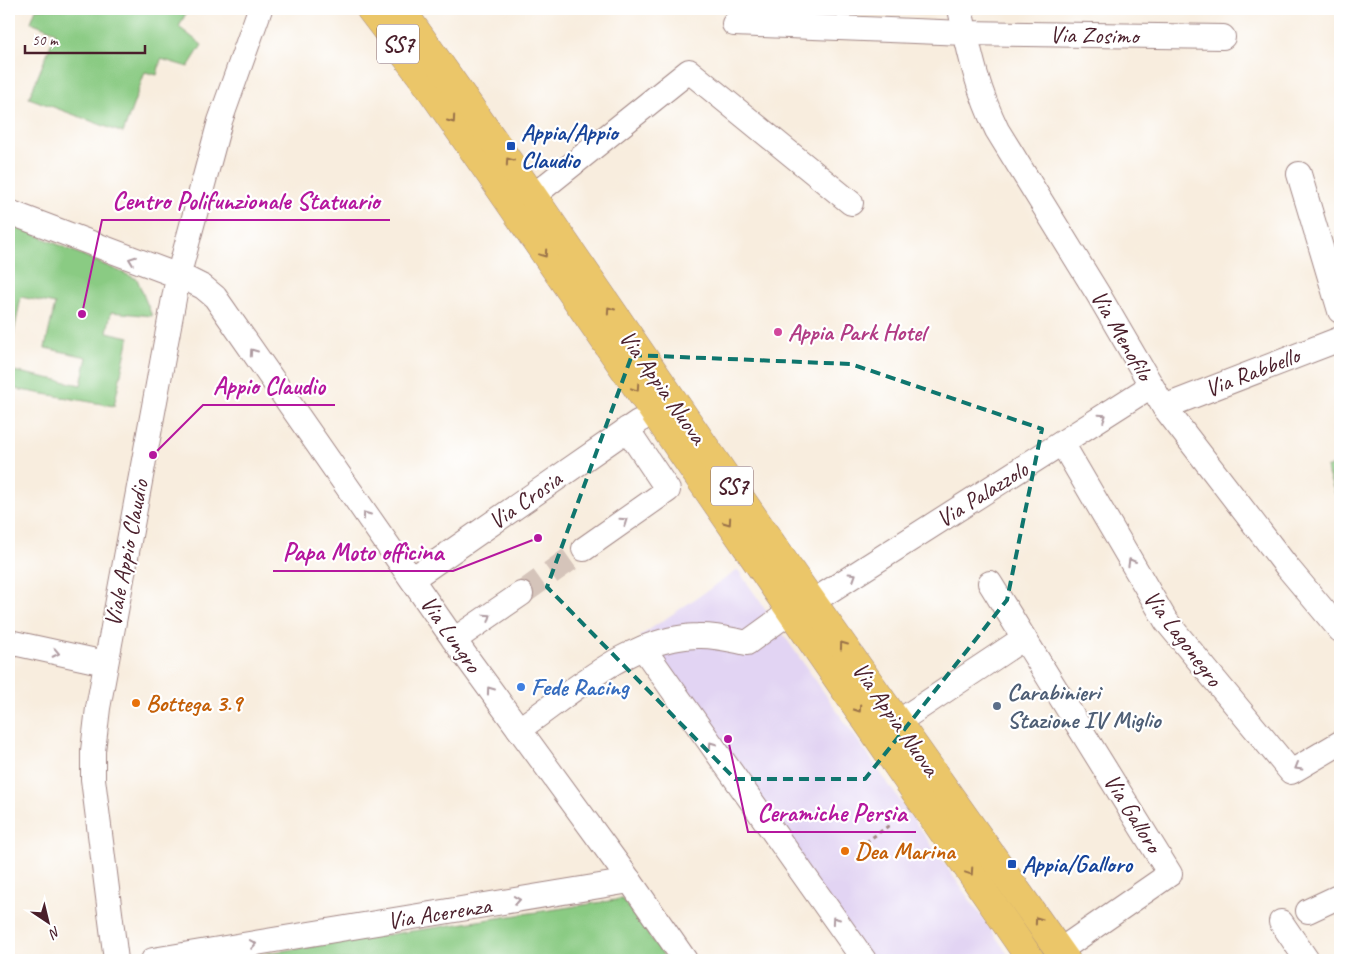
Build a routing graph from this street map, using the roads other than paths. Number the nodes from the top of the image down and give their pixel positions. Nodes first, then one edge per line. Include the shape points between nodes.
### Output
1 (260, 9) edge
2 (370, 9) edge
3 (401, 9) edge
4 (960, 9) edge
5 (734, 24) dead end
6 (965, 33) junction
7 (1223, 37) dead end
8 (1299, 174) dead end
9 (533, 196) junction
10 (851, 203) dead end
11 (9, 212) edge
12 (178, 277) junction
13 (1340, 310) edge
14 (1340, 339) edge
15 (1151, 386) junction
16 (1164, 407) junction
17 (1062, 444) junction
18 (584, 549) tunnel mouth
19 (412, 579) junction
20 (990, 583) dead end
21 (521, 594) tunnel mouth
22 (802, 606) junction
23 (1340, 630) edge
24 (1024, 638) junction
25 (454, 640) junction
26 (9, 642) edge
27 (643, 648) junction
28 (105, 663) junction
29 (898, 722) junction
30 (519, 730) junction
31 (1340, 743) edge
32 (630, 881) junction
33 (1340, 896) edge
34 (994, 908) junction
35 (1308, 911) dead end
36 (1281, 922) dead end
37 (1063, 956) edge
38 (116, 960) edge
39 (153, 960) edge
40 (685, 960) edge
41 (864, 960) edge
42 (1021, 960) edge
43 (1031, 960) edge
44 (1307, 960) edge

1 - 12 street, Viale Appio Claudio via 220,121
2 -> 22 main road, Via Appia Nuova / SS7 via 424,80 652,412
9 -> 3 main road, Via Appia Nuova / SS7
4 - 6 street, Via Menofilo
5 - 6 street, Via Zosimo
6 - 7 street, Via Zosimo
6 - 15 street, Via Menofilo via 974,75 997,130
8 - 13 street
9 - 10 street via 689,71
22 -> 9 main road, Via Appia Nuova / SS7
12 -> 11 street, Via Lungro
19 -> 12 street, Via Lungro via 215,297 196,283
12 - 28 street, Viale Appio Claudio
14 - 16 street, Via Rabbello
15 - 16 street, Via Menofilo
17 -> 15 street, Via Palazzolo
16 - 23 street, Via Menofilo
22 -> 17 street, Via Palazzolo
31 -> 17 street, Via Lagonegro via 1291,772 1166,621
18 -> 19 street, Via Crosia via 668,490 632,425
19 - 25 street, Via Lungro
20 - 24 street, Via Galloro
25 -> 21 street
22 - 27 street, Via Palazzolo via 748,643 699,636
29 -> 22 main road, Via Appia Nuova / SS7
22 -> 34 main road, Via Appia Nuova / SS7
24 - 29 street
24 - 37 street, Via Galloro via 1170,874
30 -> 25 street, Via Lungro
26 -> 28 street
27 - 30 street, Via Palazzolo via 579,684
41 -> 27 street
28 - 38 street, Viale Appio Claudio via 95,729 93,779
37 -> 29 main road, Via Appia Nuova / SS7
30 - 32 street, Via Lungro
39 -> 32 street, Via Acerenza
32 - 40 street
33 - 35 street
34 - 42 street, Via Appia Nuova
34 - 43 main road, Via Appia Nuova / SS7
36 - 44 street

